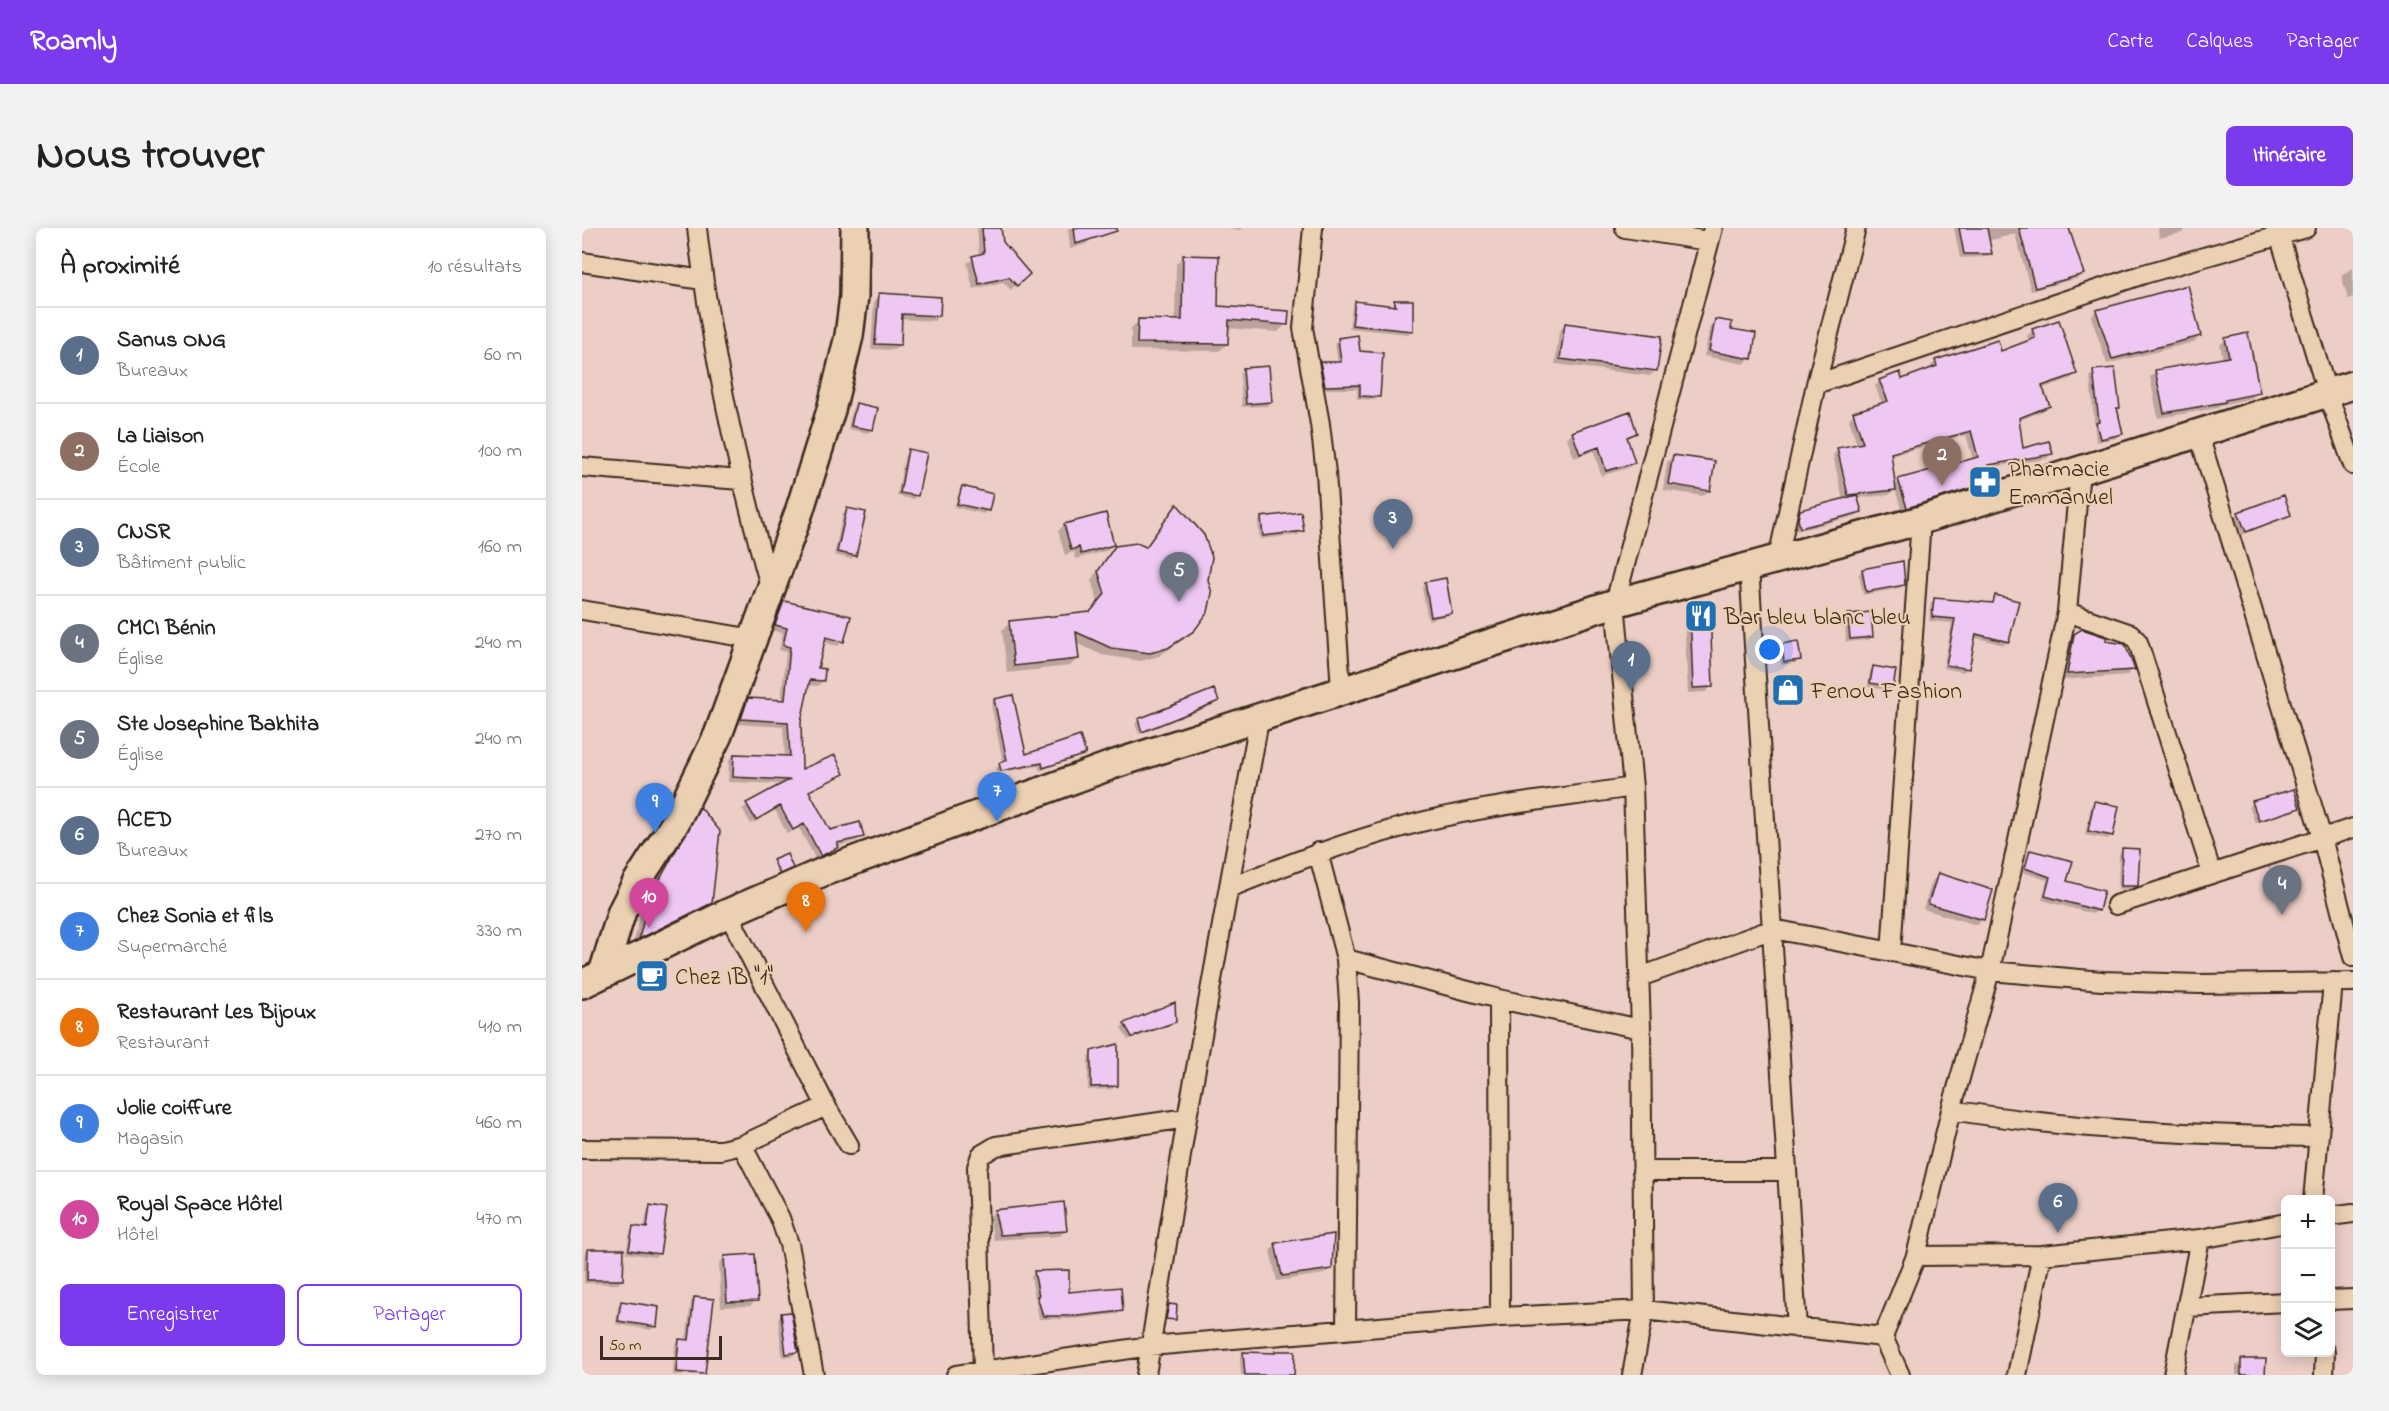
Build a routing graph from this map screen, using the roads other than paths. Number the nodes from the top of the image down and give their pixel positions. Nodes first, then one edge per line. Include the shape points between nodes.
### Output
1 (697, 228) edge
2 (855, 228) edge
3 (1313, 228) edge
4 (1625, 228) edge
5 (1856, 228) edge
6 (2306, 228) edge
7 (2278, 232) edge
8 (1711, 235) edge
9 (582, 262) edge
10 (703, 280) junction
11 (1816, 384) junction
12 (2353, 385) edge
13 (2327, 392) junction
14 (2198, 432) junction
15 (2353, 465) edge
16 (582, 467) edge
17 (2080, 470) junction
18 (740, 480) junction
19 (1921, 520) junction
20 (1779, 558) junction
21 (1749, 566) junction
22 (771, 592) junction
23 (1615, 603) junction
24 (582, 610) edge
25 (2067, 612) junction
26 (754, 639) junction
27 (1341, 689) junction
28 (1260, 715) junction
29 (1633, 787) junction
30 (2353, 828) edge
31 (2322, 838) junction
32 (1318, 852) junction
33 (2212, 874) junction
34 (1229, 888) junction
35 (2116, 905) dead end
36 (728, 913) junction
37 (1773, 929) junction
38 (1891, 952) junction
39 (2353, 957) edge
40 (1346, 959) junction
41 (1990, 971) junction
42 (1640, 977) junction
43 (593, 979) edge
44 (2334, 982) junction
45 (2353, 982) edge
46 (1499, 999) junction
47 (1641, 1029) junction
48 (826, 1106) junction
49 (1951, 1110) junction
50 (1187, 1118) junction
51 (2318, 1137) junction
52 (849, 1144) dead end
53 (742, 1145) junction
54 (582, 1149) edge
55 (1787, 1171) junction
56 (1642, 1172) junction
57 (2313, 1195) edge
58 (2353, 1214) edge
59 (2335, 1216) edge
60 (2281, 1224) edge
61 (2200, 1239) junction
62 (2042, 1255) junction
63 (1916, 1256) junction
64 (2353, 1299) edge
65 (2335, 1300) edge
66 (2281, 1302) edge
67 (2187, 1307) junction
68 (1644, 1310) junction
69 (1500, 1317) junction
70 (1797, 1328) junction
71 (1346, 1330) junction
72 (1883, 1337) junction
73 (1150, 1346) junction
74 (2325, 1357) edge
75 (983, 1371) junction
76 (814, 1375) edge
77 (956, 1375) edge
78 (1146, 1375) edge
79 (1632, 1375) edge
80 (1900, 1375) edge
81 (2017, 1375) edge
82 (2173, 1375) edge
83 (2324, 1375) edge

1 - 10 street
2 - 22 main road via 852,319 843,365 816,462
3 - 27 street via 1303,328 1326,473
4 - 8 street
5 - 11 street
6 - 7 street
7 - 11 street
7 - 13 street
8 - 23 street
9 - 10 street
10 - 18 street
11 - 20 street
12 - 13 main road
13 - 14 main road
13 - 15 street
14 - 17 main road
14 - 31 street
16 - 18 street
17 - 19 main road
17 - 25 street
18 - 22 street
19 - 20 main road
19 - 38 street
20 - 21 main road
21 - 23 main road
21 - 37 street
22 - 26 main road
23 - 27 main road
23 - 29 street
24 - 26 street
25 - 33 street via 2131,634 2138,642
25 - 41 street
26 - 43 main road via 718,735 675,823 622,911
27 - 28 main road
28 - 34 street
28 - 36 main road via 923,834
29 - 32 street via 1446,816
29 - 42 street
30 - 31 street
31 - 33 street
31 - 39 street
32 - 34 street
32 - 40 street
33 - 35 street
34 - 50 street
36 - 43 main road
36 - 48 street
37 - 38 street
37 - 42 street
37 - 55 street
38 - 41 street
40 - 46 street
40 - 71 street
41 - 44 street via 2150,983
41 - 49 street
42 - 47 street
44 - 45 street
44 - 51 street
46 - 47 street
46 - 69 street
47 - 56 street
48 - 52 street
48 - 53 street
49 - 51 street via 2136,1132
49 - 63 street
50 - 73 street
50 - 75 street via 996,1146 981,1155 977,1167
51 - 57 street
53 - 54 street via 721,1150
53 - 76 street via 780,1218 789,1244
55 - 56 street
55 - 70 street
56 - 68 street
58 - 59 street
60 - 61 street
61 - 62 street
61 - 67 street
62 - 63 street
62 - 81 street
63 - 72 street
64 - 65 street
66 - 67 street
67 - 82 street
68 - 69 street
68 - 70 street
68 - 79 street
69 - 71 street
70 - 72 street
71 - 73 street
72 - 80 street
73 - 75 street
73 - 78 street
74 - 83 street
75 - 77 street

